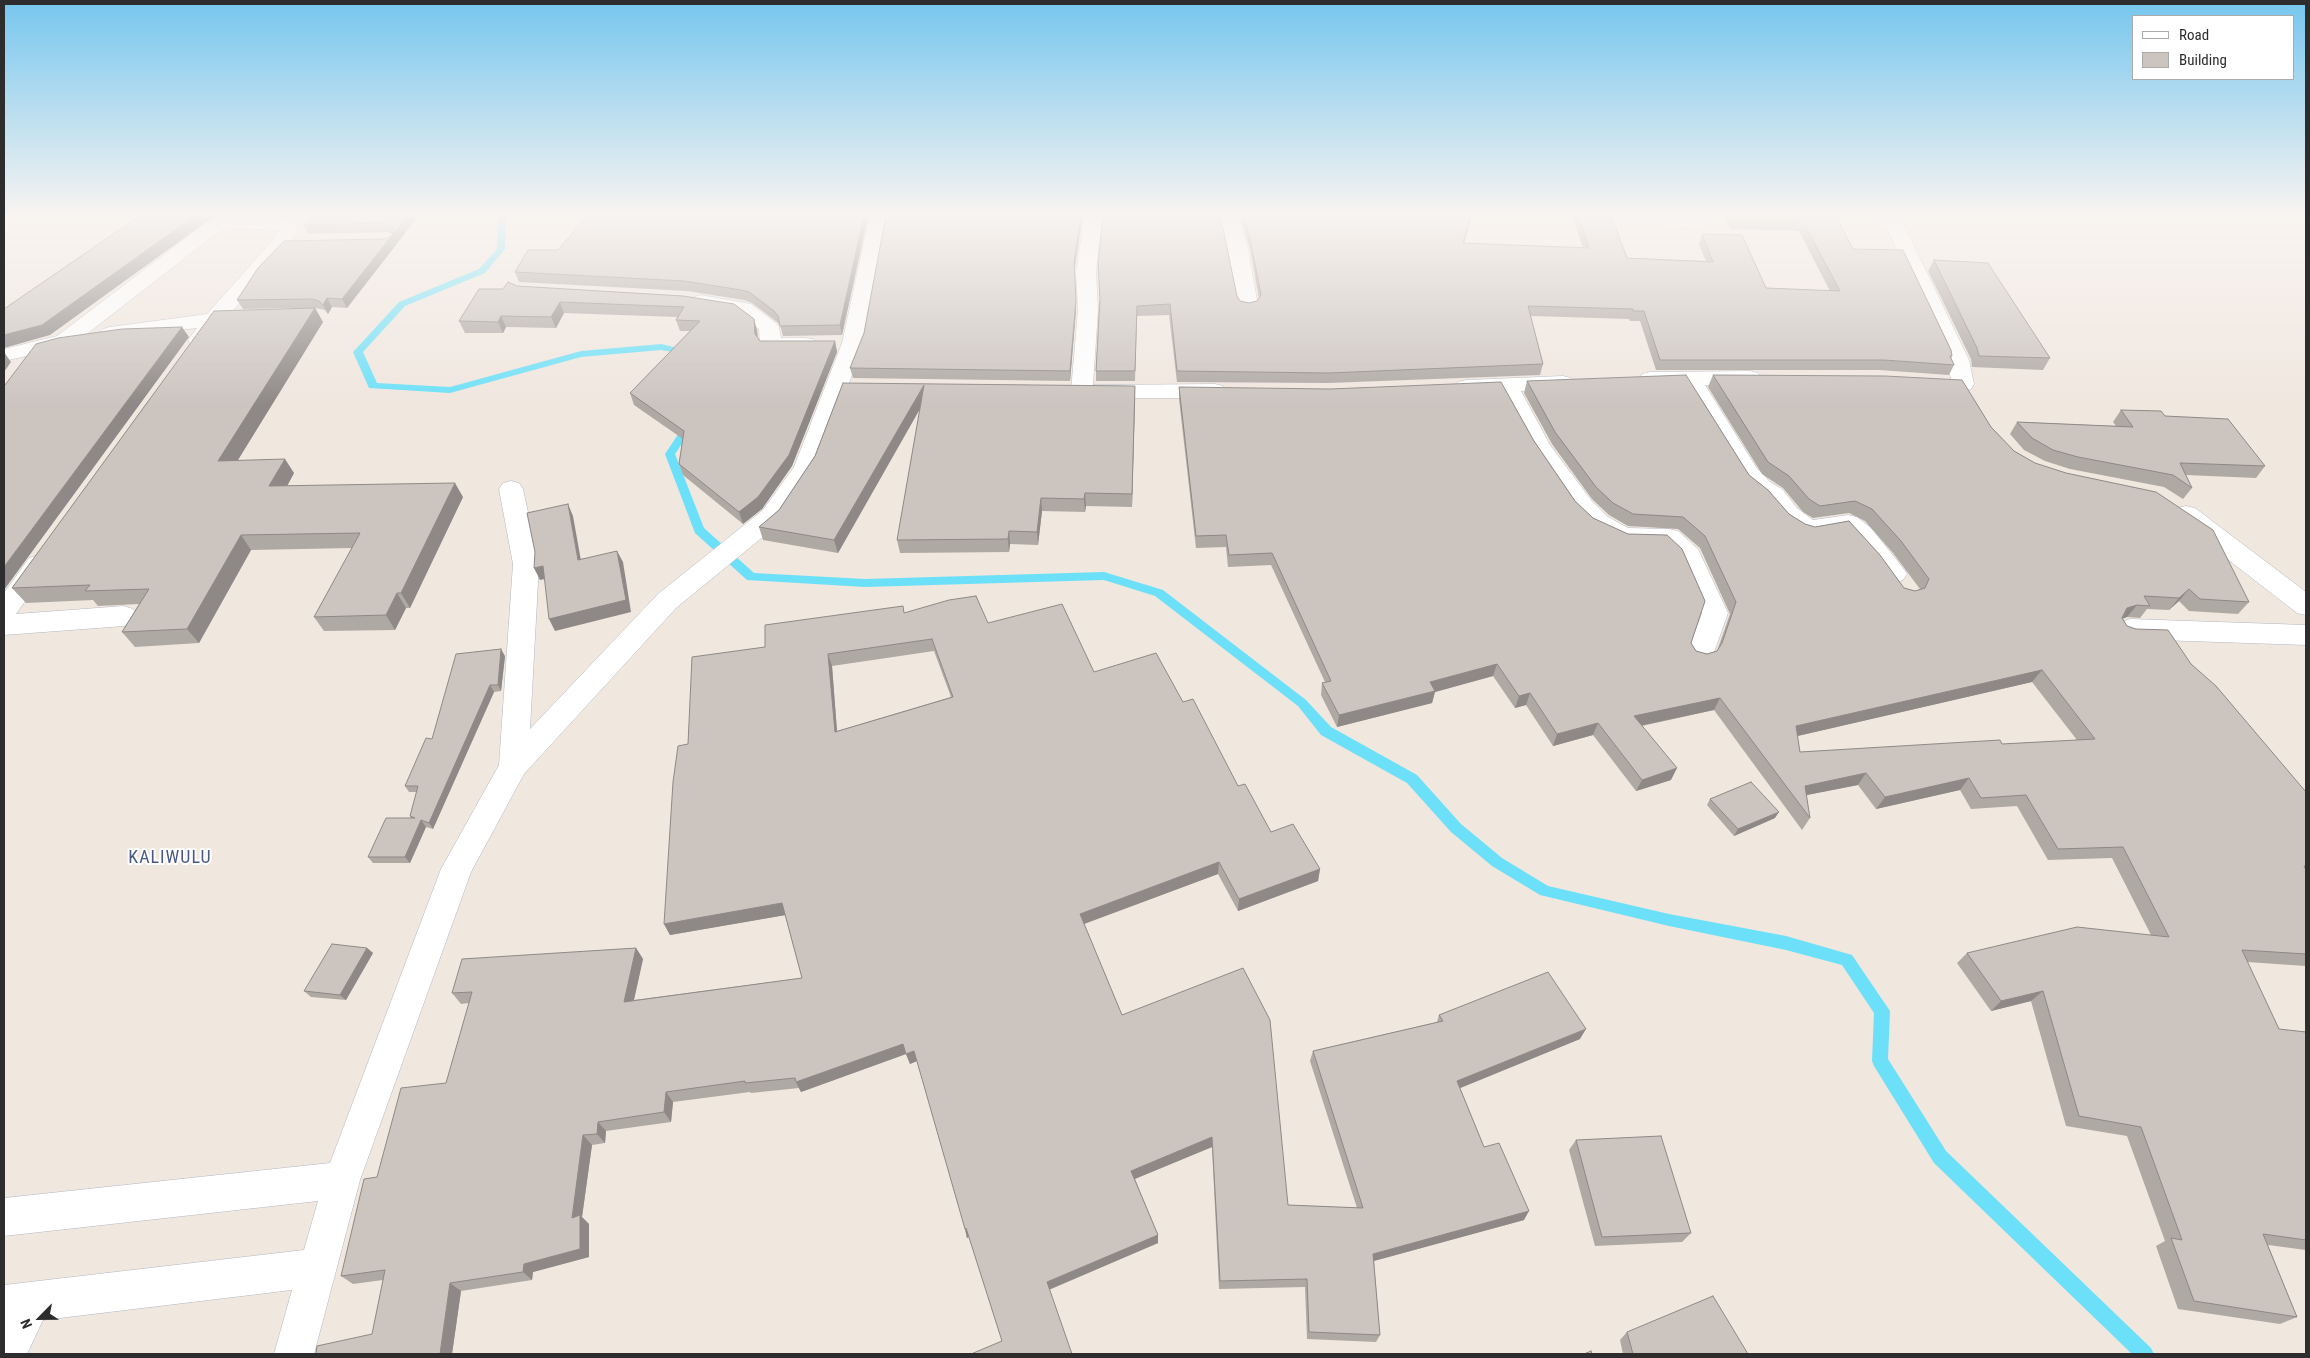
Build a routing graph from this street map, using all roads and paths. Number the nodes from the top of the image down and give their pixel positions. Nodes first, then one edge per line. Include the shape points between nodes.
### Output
1 (146, 278) edge
2 (254, 278) edge
3 (859, 278) edge
4 (1086, 278) edge
5 (1243, 278) edge
6 (1920, 278) edge
7 (677, 298) edge
8 (1248, 306) edge
9 (215, 318) junction
10 (243, 318) edge
11 (65, 340) junction
12 (838, 344) junction
13 (34, 349) junction
14 (4, 355) edge
15 (186, 358) edge
16 (16, 373) edge
17 (1690, 378) junction
18 (1770, 378) edge
19 (1632, 380) edge
20 (1938, 381) edge
21 (1583, 382) edge
22 (1963, 384) junction
23 (1508, 386) junction
24 (1448, 388) edge
25 (1241, 391) edge
26 (1974, 404) edge
27 (511, 489) dead end
28 (2172, 505) edge
29 (49, 549) edge
30 (1907, 592) edge
31 (2306, 606) edge
32 (4, 612) edge
33 (124, 616) dead end
34 (4, 625) edge
35 (2127, 629) edge
36 (2306, 635) edge
37 (1701, 654) edge
38 (514, 766) junction
39 (342, 1180) junction
40 (4, 1217) edge
41 (317, 1268) junction
42 (18, 1303) edge
43 (6, 1354) edge
44 (294, 1354) edge

1 - 11 street
2 - 9 street
3 - 12 street
4 - 25 street via 1088,310 1072,390
5 - 8 street
6 - 22 street via 1958,360
7 - 12 street via 744,308 769,327 771,345
9 - 10 street
9 - 11 street
9 - 15 street
11 - 13 street
12 - 38 street via 847,387 805,468 772,516 667,600
13 - 14 street
13 - 16 street
17 - 18 street
17 - 19 street
17 - 30 street via 1753,480 1809,529 1841,523 1855,528
20 - 22 street
21 - 23 street
22 - 26 street
23 - 24 street
23 - 37 street via 1540,447 1582,506 1599,523 1624,536 1669,537 1689,555 1715,613
27 - 38 street via 526,564
28 - 31 street
29 - 32 street
33 - 34 street
35 - 36 street
38 - 39 street via 458,869
39 - 40 street
39 - 41 street
41 - 42 street
41 - 44 street
42 - 43 street

